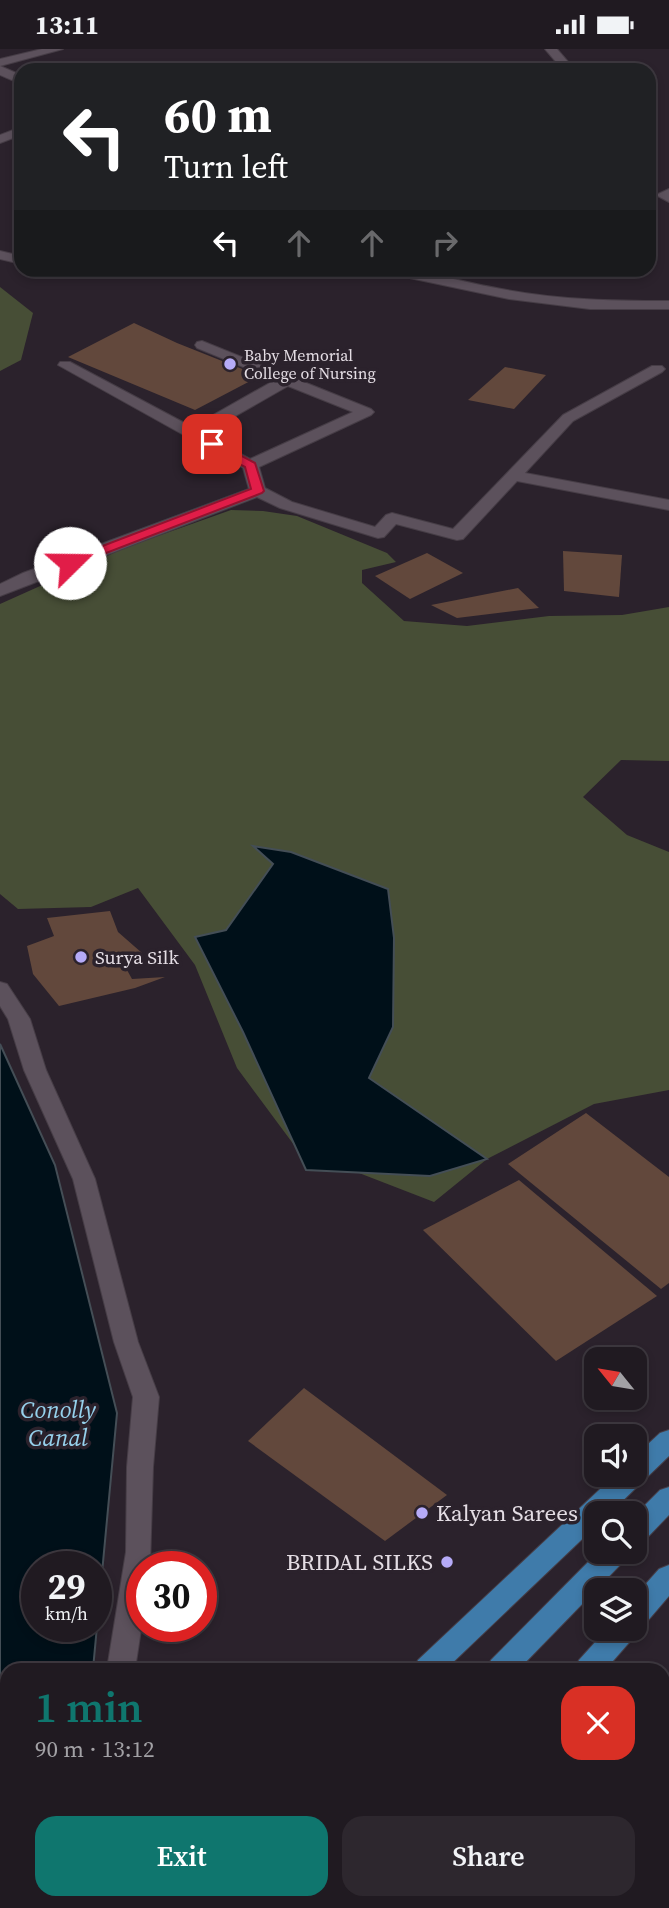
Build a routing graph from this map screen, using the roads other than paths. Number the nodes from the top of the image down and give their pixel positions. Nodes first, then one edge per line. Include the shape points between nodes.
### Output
1 (57, 49) edge
2 (551, 49) edge
3 (0, 63) edge
4 (563, 63) edge
5 (424, 277) edge
6 (669, 306) edge
7 (202, 345) dead end
8 (65, 365) dead end
9 (657, 369) dead end
10 (287, 380) junction
11 (192, 434) junction
12 (250, 465) junction
13 (514, 475) junction
14 (258, 491) junction
15 (669, 505) edge
16 (0, 591) edge
17 (0, 989) edge
18 (669, 1440) edge
19 (647, 1460) edge
20 (618, 1487) edge
21 (669, 1498) edge
22 (647, 1521) edge
23 (604, 1564) edge
24 (669, 1577) edge
25 (647, 1602) edge
26 (614, 1641) edge
27 (122, 1663) edge
28 (434, 1663) edge
29 (507, 1663) edge
30 (594, 1663) edge

1 - 3 street
2 - 4 street
5 - 6 street via 509,295 590,305
7 - 10 street
8 - 11 street
9 - 13 street via 568,418
10 - 11 street
10 - 12 street via 366,412
11 - 12 street
12 - 14 street
13 - 14 street via 457,535 392,518 378,533 286,505
13 - 15 street
14 - 16 street
17 - 27 street via 19,1019 35,1070 84,1179 126,1342 146,1397 139,1552
18 - 19 main road
20 - 28 main road
21 - 22 main road
23 - 29 main road
24 - 25 main road
26 - 30 main road

